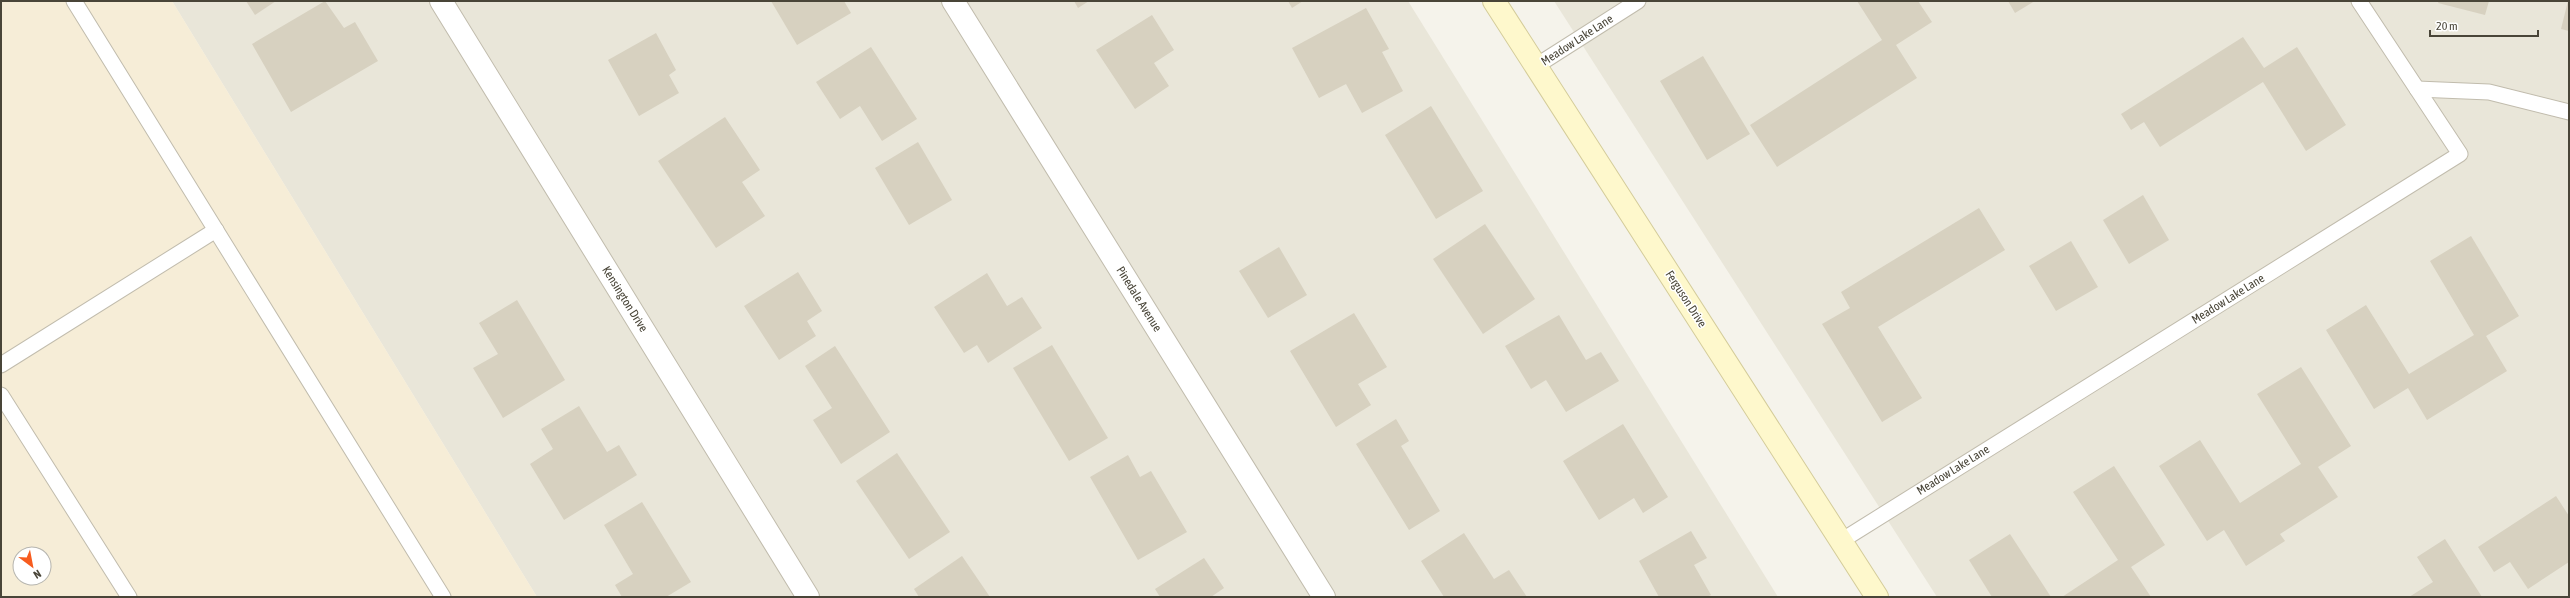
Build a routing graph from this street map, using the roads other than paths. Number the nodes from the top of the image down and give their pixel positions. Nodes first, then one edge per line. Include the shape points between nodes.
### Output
1 (74, 1) edge
2 (441, 1) edge
3 (953, 1) edge
4 (1494, 1) edge
5 (1638, 1) edge
6 (2359, 1) edge
7 (1536, 66) junction
8 (2417, 89) junction
9 (2569, 112) edge
10 (216, 230) junction
11 (1, 365) edge
12 (1, 395) edge
13 (1841, 541) junction
14 (129, 597) edge
15 (443, 597) edge
16 (808, 597) edge
17 (1324, 597) edge
18 (1877, 597) edge

1 - 10 lane
2 - 16 street, Kensington Drive
3 - 17 street, Pinedale Avenue
4 - 7 street, Ferguson Drive
5 - 7 lane, Meadow Lake Lane
6 - 8 lane, Meadow Lake Lane
7 - 13 street, Ferguson Drive
8 - 9 lane via 2489,92
8 - 13 lane, Meadow Lake Lane via 2460,154
10 - 11 lane
10 - 15 lane
12 - 14 lane
13 - 18 street, Ferguson Drive

